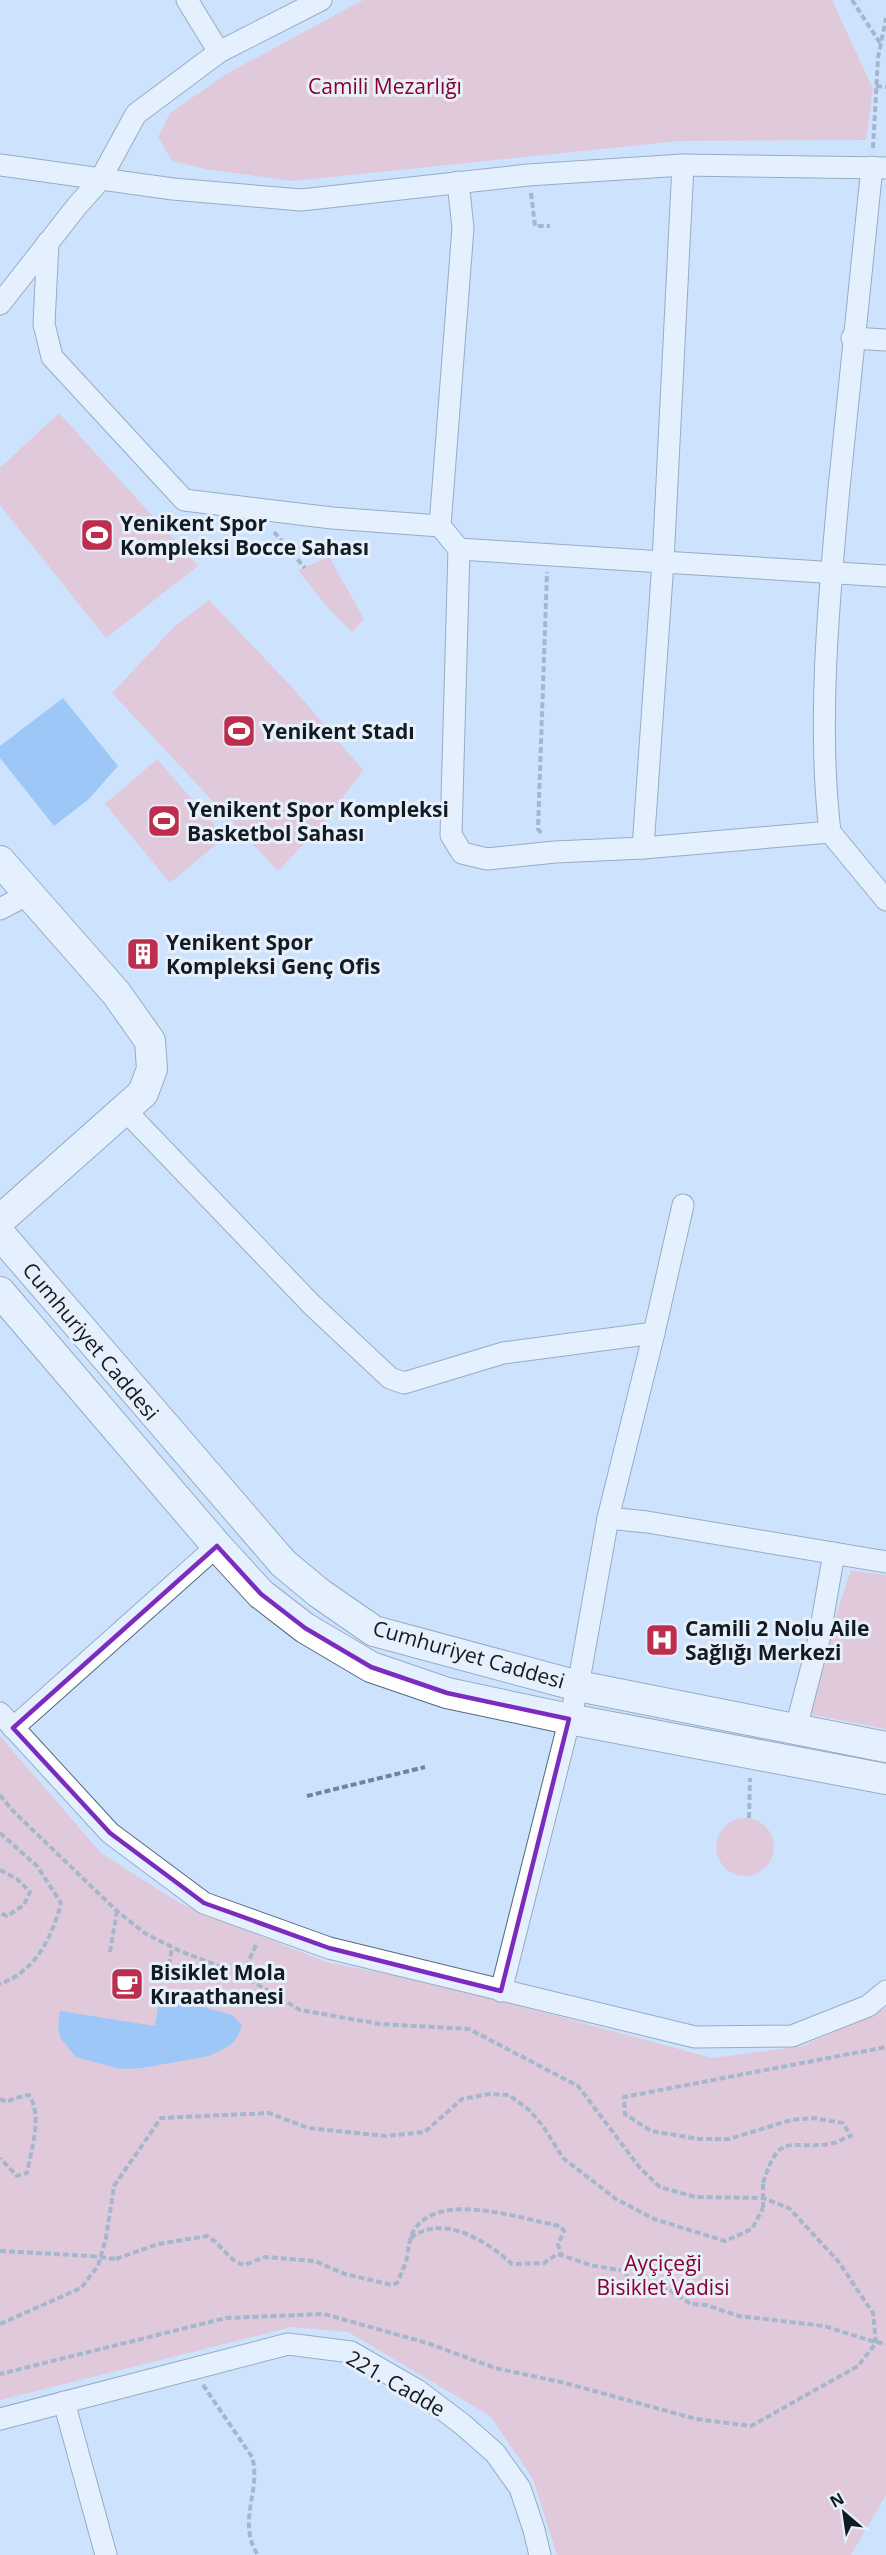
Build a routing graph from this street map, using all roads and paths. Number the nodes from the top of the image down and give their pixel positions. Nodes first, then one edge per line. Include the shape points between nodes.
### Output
1 (187, 0) edge
2 (321, 0) edge
3 (852, 0) edge
4 (886, 18) edge
5 (881, 43) junction
6 (219, 52) junction
7 (876, 86) junction
8 (886, 87) edge
9 (0, 165) edge
10 (683, 165) junction
11 (879, 167) edge
12 (528, 175) junction
13 (100, 180) junction
14 (458, 182) junction
15 (550, 226) dead end
16 (48, 242) junction
17 (0, 304) edge
18 (852, 338) junction
19 (886, 340) edge
20 (255, 508) junction
21 (440, 526) junction
22 (459, 549) junction
23 (548, 556) junction
24 (663, 562) junction
25 (305, 568) dead end
26 (831, 572) junction
27 (886, 576) edge
28 (830, 832) junction
29 (643, 848) junction
30 (555, 852) junction
31 (0, 861) edge
32 (29, 894) junction
33 (886, 900) edge
34 (0, 909) edge
35 (124, 1109) junction
36 (683, 1204) dead end
37 (0, 1220) edge
38 (0, 1234) edge
39 (0, 1293) edge
40 (654, 1333) junction
41 (608, 1518) junction
42 (216, 1546) junction
43 (834, 1553) junction
44 (886, 1562) edge
45 (578, 1686) junction
46 (569, 1719) junction
47 (7, 1720) edge
48 (796, 1728) junction
49 (886, 1747) edge
50 (750, 1754) junction
51 (425, 1767) dead end
52 (886, 1779) edge
53 (0, 1795) edge
54 (308, 1796) dead end
55 (749, 1818) dead end
56 (0, 1833) edge
57 (0, 1870) edge
58 (117, 1911) junction
59 (0, 1914) edge
60 (265, 1925) junction
61 (172, 1947) junction
62 (110, 1952) dead end
63 (168, 1974) dead end
64 (242, 1975) junction
65 (0, 1984) edge
66 (501, 1991) junction
67 (886, 1991) edge
68 (886, 2047) edge
69 (0, 2099) edge
70 (0, 2158) edge
71 (409, 2239) junction
72 (0, 2251) edge
73 (561, 2254) junction
74 (0, 2324) edge
75 (886, 2344) edge
76 (192, 2369) junction
77 (0, 2374) edge
78 (64, 2402) junction
79 (0, 2419) edge
80 (106, 2555) edge
81 (258, 2555) edge
82 (540, 2555) edge

1 - 6 street
2 - 6 street
3 - 5 path
4 - 5 path
5 - 7 path
6 - 13 street via 136,114
7 - 8 path
7 - 11 path
9 - 13 street
10 - 11 street
10 - 12 street
10 - 24 street
11 - 18 street
12 - 14 street
12 - 15 path via 535,226
13 - 14 street via 301,200
13 - 16 street
14 - 21 street via 462,228
16 - 17 street
16 - 20 street via 44,324 52,357 184,500
18 - 19 street
18 - 26 street
20 - 21 street
20 - 25 path
21 - 22 street
22 - 23 street
22 - 30 street via 452,835 462,853 487,859
23 - 24 street
23 - 30 path via 538,829
24 - 26 street
24 - 29 street
26 - 27 street
26 - 28 street via 825,781
28 - 29 street
28 - 33 street
29 - 30 street
31 - 32 street
32 - 34 street
32 - 35 street via 116,993 150,1041 152,1069 143,1093
35 - 37 street
35 - 40 street via 312,1305 390,1378 404,1383 503,1353
36 - 40 street
38 - 45 street, Cumhuriyet Caddesi via 242,1518 283,1563 319,1593 374,1631
39 - 42 street, Cumhuriyet Caddesi
40 - 41 street
41 - 43 street
41 - 45 street
42 - 46 street, Cumhuriyet Caddesi via 261,1594 304,1628 371,1667 447,1693
42 - 47 street
43 - 44 street
43 - 48 street via 819,1639
45 - 46 street
45 - 48 street, Cumhuriyet Caddesi
46 - 50 street, Cumhuriyet Caddesi
46 - 66 street
47 - 60 street via 110,1833 204,1903
48 - 49 street, Cumhuriyet Caddesi
50 - 52 street, Cumhuriyet Caddesi
50 - 55 path
51 - 54 path
53 - 58 path
56 - 65 path via 37,1866 61,1903 43,1950 20,1974
57 - 59 path via 30,1892 24,1905 7,1916
58 - 61 path via 146,1934
58 - 62 path
60 - 64 path
60 - 66 street via 329,1947
61 - 63 path
61 - 64 path
64 - 77 path via 300,2010 380,2024 469,2029 578,2086 640,2168 660,2187 695,2197 763,2198 789,2208 838,2261 873,2313 876,2343 858,2366 751,2426 696,2419 495,2368 427,2343 324,2314 226,2318
66 - 67 street via 695,2037 792,2036 868,2006
68 - 74 path, bridge via 624,2097 625,2114 651,2131 699,2139 729,2139 791,2120 813,2118 843,2123 851,2136 830,2144 789,2144 778,2151 769,2164 763,2183 763,2208 752,2229 725,2241 654,2218 616,2199 563,2158 543,2126 510,2096 490,2094 462,2099 425,2132 386,2136 308,2128 269,2113 161,2118 114,2187 98,2266 81,2288
69 - 70 path via 7,2102 29,2095 36,2119 27,2173 17,2176
71 - 72 path, bridge via 403,2271 392,2285 335,2271 315,2261 265,2257 244,2265 230,2258 220,2244 207,2236 158,2244 116,2259
71 - 73 path via 431,2228 458,2232 489,2246 512,2264 544,2263
71 - 73 path via 431,2214 453,2209 479,2210 560,2226 564,2231 558,2244
73 - 75 path, bridge via 590,2265 625,2271 631,2286 662,2285 691,2304 739,2316 824,2326
76 - 78 street, 221. Cadde
76 - 81 path via 252,2457 256,2470 248,2534
76 - 82 street, 221. Cadde via 288,2344 351,2352 417,2390 495,2453 520,2488
78 - 79 street, 221. Cadde
78 - 80 street

